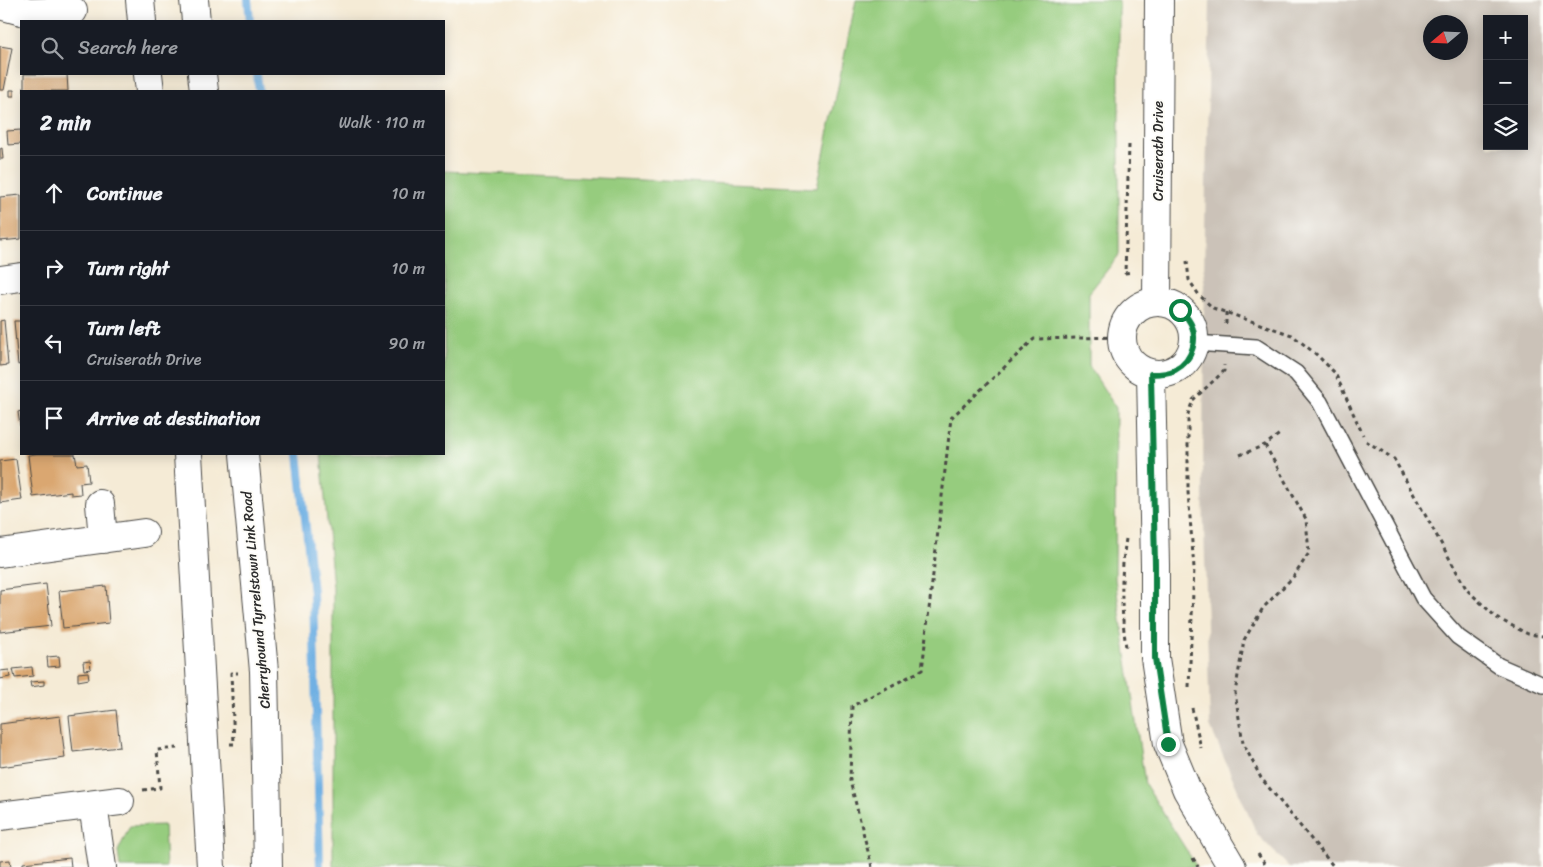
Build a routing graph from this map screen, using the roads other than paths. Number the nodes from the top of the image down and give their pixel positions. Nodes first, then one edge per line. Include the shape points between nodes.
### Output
1 (140, 0) edge
2 (194, 0) edge
3 (1159, 0) edge
4 (6, 4) edge
5 (74, 11) dead end
6 (142, 20) edge
7 (196, 20) edge
8 (148, 75) edge
9 (202, 75) edge
10 (150, 90) edge
11 (204, 90) edge
12 (20, 277) edge
13 (0, 280) edge
14 (1157, 302) junction
15 (1194, 343) junction
16 (1151, 374) junction
17 (188, 455) edge
18 (244, 455) edge
19 (100, 504) dead end
20 (144, 533) dead end
21 (103, 539) junction
22 (0, 553) edge
23 (1543, 685) edge
24 (120, 801) road end
25 (93, 805) junction
26 (0, 816) edge
27 (102, 867) edge
28 (211, 867) edge
29 (268, 867) edge
30 (1232, 867) edge

1 - 6 street
2 - 7 street
3 - 14 street, Cruiserath Drive
4 - 5 street via 29,13
8 - 10 street
9 - 11 street
12 - 13 street
14 - 15 street via 1169,304 1189,319
14 - 16 street via 1137,309 1124,326 1122,337 1123,347 1133,365
15 - 16 street via 1184,364 1163,374
15 - 23 lane via 1256,347 1296,374 1320,402 1423,598 1458,637 1499,666
16 - 30 street via 1155,658 1168,744 1187,790
17 - 28 street via 193,747
18 - 29 street, Cherryhound Tyrrelstown Link Road via 264,671
19 - 21 street
20 - 21 street
21 - 22 street
24 - 25 street
25 - 26 street
25 - 27 street

